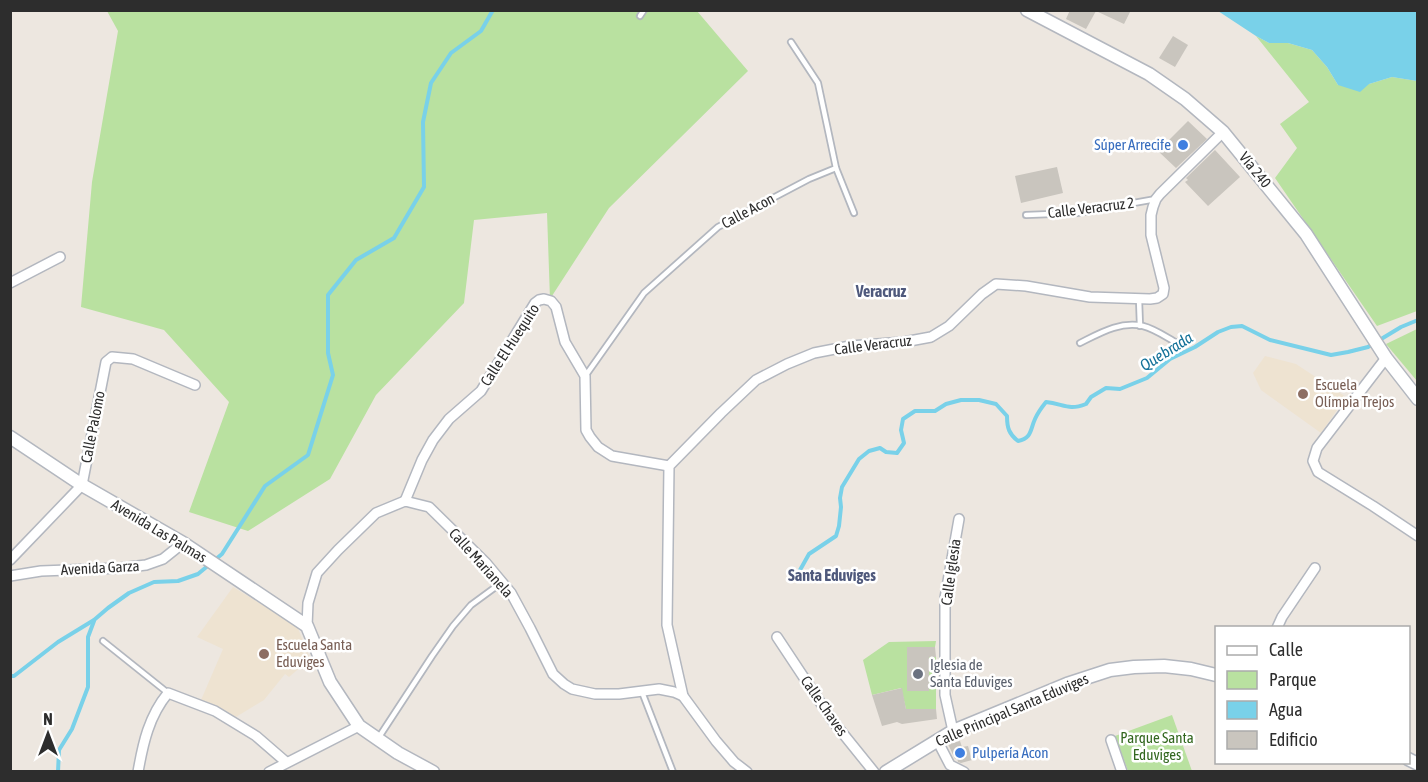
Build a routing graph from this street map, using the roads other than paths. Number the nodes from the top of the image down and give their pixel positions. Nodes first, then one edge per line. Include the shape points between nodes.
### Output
1 (644, 10) edge
2 (1027, 10) edge
3 (640, 16) dead end
4 (791, 42) dead end
5 (1223, 132) junction
6 (836, 168) junction
7 (1156, 199) junction
8 (854, 213) dead end
9 (1026, 215) dead end
10 (60, 257) dead end
11 (10, 283) edge
12 (1139, 299) junction
13 (1140, 326) junction
14 (1080, 342) dead end
15 (1177, 343) dead end
16 (1386, 358) junction
17 (585, 376) junction
18 (195, 385) dead end
19 (1418, 399) edge
20 (10, 437) edge
21 (669, 466) junction
22 (82, 485) junction
23 (405, 501) junction
24 (959, 519) dead end
25 (1418, 536) edge
26 (183, 543) junction
27 (10, 561) edge
28 (1316, 568) dead end
29 (10, 576) edge
30 (502, 583) junction
31 (307, 626) junction
32 (1278, 626) edge
33 (777, 638) dead end
34 (103, 641) dead end
35 (1215, 675) edge
36 (642, 692) junction
37 (168, 693) junction
38 (683, 696) junction
39 (359, 726) junction
40 (953, 731) junction
41 (378, 740) junction
42 (937, 740) junction
43 (1111, 740) dead end
44 (286, 762) junction
45 (138, 771) edge
46 (269, 771) edge
47 (434, 771) edge
48 (673, 771) edge
49 (747, 771) edge
50 (874, 771) edge
51 (886, 771) edge
52 (964, 771) edge
53 (1122, 771) edge

1 - 3 lane
2 - 5 street, Vía 240 via 1149,74
4 - 6 lane via 818,83
5 - 7 street
5 - 16 street, Vía 240 via 1306,234
6 - 8 lane
6 - 17 lane, Calle Acon via 718,227 644,293
7 - 9 lane, Calle Veracruz 2 via 1077,213
7 - 12 street, Calle Veracruz via 1151,236 1163,294
10 - 11 street
12 - 13 lane
12 - 21 street, Calle Veracruz via 1090,297 996,284 931,337 814,353 756,380
13 - 14 lane via 1128,324 1109,329
13 - 15 lane
16 - 19 street, Vía 240
16 - 25 street via 1317,448 1313,461 1318,472
17 - 21 street, Calle El Huequito via 586,430 598,447 612,456
17 - 23 street, Calle El Huequito via 565,342 556,307 551,301 539,300 481,391 449,419 433,440
18 - 22 street, Calle Palomo via 133,359 112,357 106,362
20 - 22 street, Avenida Las Palmas
21 - 38 street via 666,626
22 - 26 street, Avenida Las Palmas
22 - 27 street, Calle Palomo
23 - 30 street, Calle Marianela via 429,507
23 - 31 street via 376,513 317,573 308,603
24 - 40 street, Calle Iglesia via 945,598 945,694
26 - 29 street, Avenida Garza via 163,559 146,565
26 - 31 street, Avenida Las Palmas
28 - 32 street
30 - 36 street, Calle Marianela via 521,610 553,674 564,684 595,694
30 - 41 lane via 471,605 453,626
31 - 39 street via 330,682
33 - 50 street, Calle Chaves via 832,720
34 - 37 lane
35 - 40 street, Calle Principal Santa Eduviges via 1164,666 1110,670
36 - 38 street, Calle Marianela via 659,689
36 - 48 lane
37 - 44 street via 215,711 256,736
37 - 45 street via 144,739
38 - 49 street via 716,741
39 - 41 street
39 - 44 street
40 - 42 street, Calle Principal Santa Eduviges
41 - 47 street
42 - 51 street, Calle Principal Santa Eduviges
42 - 52 street via 950,765
43 - 53 street
44 - 46 street

